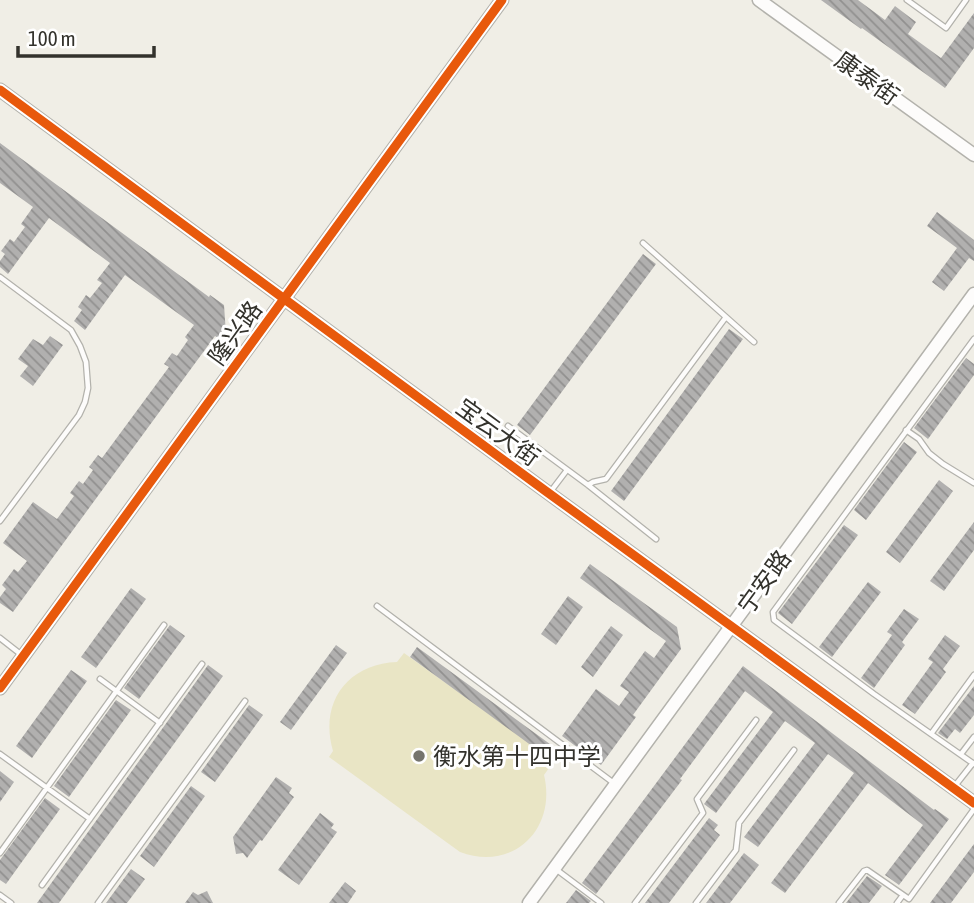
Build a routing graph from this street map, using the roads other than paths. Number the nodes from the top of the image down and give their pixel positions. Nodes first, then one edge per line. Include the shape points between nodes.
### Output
1 (502, 0) edge
2 (759, 0) edge
3 (907, 0) edge
4 (966, 0) edge
5 (777, 5) edge
6 (0, 90) edge
7 (974, 155) edge
8 (642, 243) dead end
9 (0, 277) edge
10 (974, 294) edge
11 (284, 299) junction
12 (726, 317) junction
13 (974, 339) edge
14 (754, 342) dead end
15 (508, 426) dead end
16 (906, 430) junction
17 (567, 470) junction
18 (974, 483) edge
19 (588, 485) junction
20 (549, 494) junction
21 (0, 521) edge
22 (656, 539) dead end
23 (377, 607) dead end
24 (164, 625) dead end
25 (732, 626) junction
26 (0, 638) edge
27 (23, 656) junction
28 (202, 664) dead end
29 (974, 675) edge
30 (100, 679) dead end
31 (0, 688) edge
32 (117, 691) junction
33 (245, 701) dead end
34 (756, 720) dead end
35 (160, 723) junction
36 (931, 734) junction
37 (974, 737) edge
38 (794, 750) dead end
39 (0, 754) edge
40 (961, 754) junction
41 (973, 763) edge
42 (615, 784) junction
43 (47, 788) junction
44 (954, 788) junction
45 (974, 803) edge
46 (974, 809) edge
47 (90, 819) junction
48 (0, 853) edge
49 (555, 868) junction
50 (42, 885) dead end
51 (0, 895) edge
52 (903, 895) junction
53 (912, 901) edge
54 (11, 903) edge
55 (98, 903) edge
56 (529, 903) edge
57 (601, 903) edge
58 (635, 903) edge
59 (696, 903) edge
60 (839, 903) edge
61 (897, 903) edge

1 - 11 street, 隆兴路
2 - 5 street, 康泰街
3 - 4 lane via 946,28
5 - 7 street, 康泰街
6 - 11 street, 宝云大街
8 - 12 lane
9 - 21 lane via 71,330 86,362 88,388 79,415
10 - 25 street, 宁安路
11 - 20 street, 宝云大街
11 - 27 street, 隆兴路
12 - 14 lane
12 - 19 lane via 606,479
13 - 16 lane
15 - 17 lane
16 - 18 lane via 943,464
16 - 36 lane via 773,612 774,620
17 - 19 lane
17 - 20 lane
19 - 22 lane
20 - 25 street, 宝云大街
23 - 42 lane
24 - 32 lane
25 - 42 street, 宁安路
25 - 44 street, 宝云大街
26 - 27 lane
27 - 31 street, 隆兴路
28 - 35 lane
29 - 36 lane
30 - 32 lane
32 - 35 lane
32 - 43 lane
33 - 55 lane
34 - 58 lane via 697,799 703,813
35 - 47 lane
36 - 40 lane
37 - 40 lane
38 - 59 lane via 739,823 736,850
39 - 43 lane
40 - 41 lane
41 - 44 lane
42 - 49 street, 宁安路
43 - 47 lane
43 - 48 lane
44 - 45 street, 宝云大街
46 - 53 lane
47 - 50 lane
49 - 56 street, 宁安路
49 - 57 lane
51 - 54 lane
52 - 53 lane
52 - 60 lane via 867,870
52 - 61 lane

